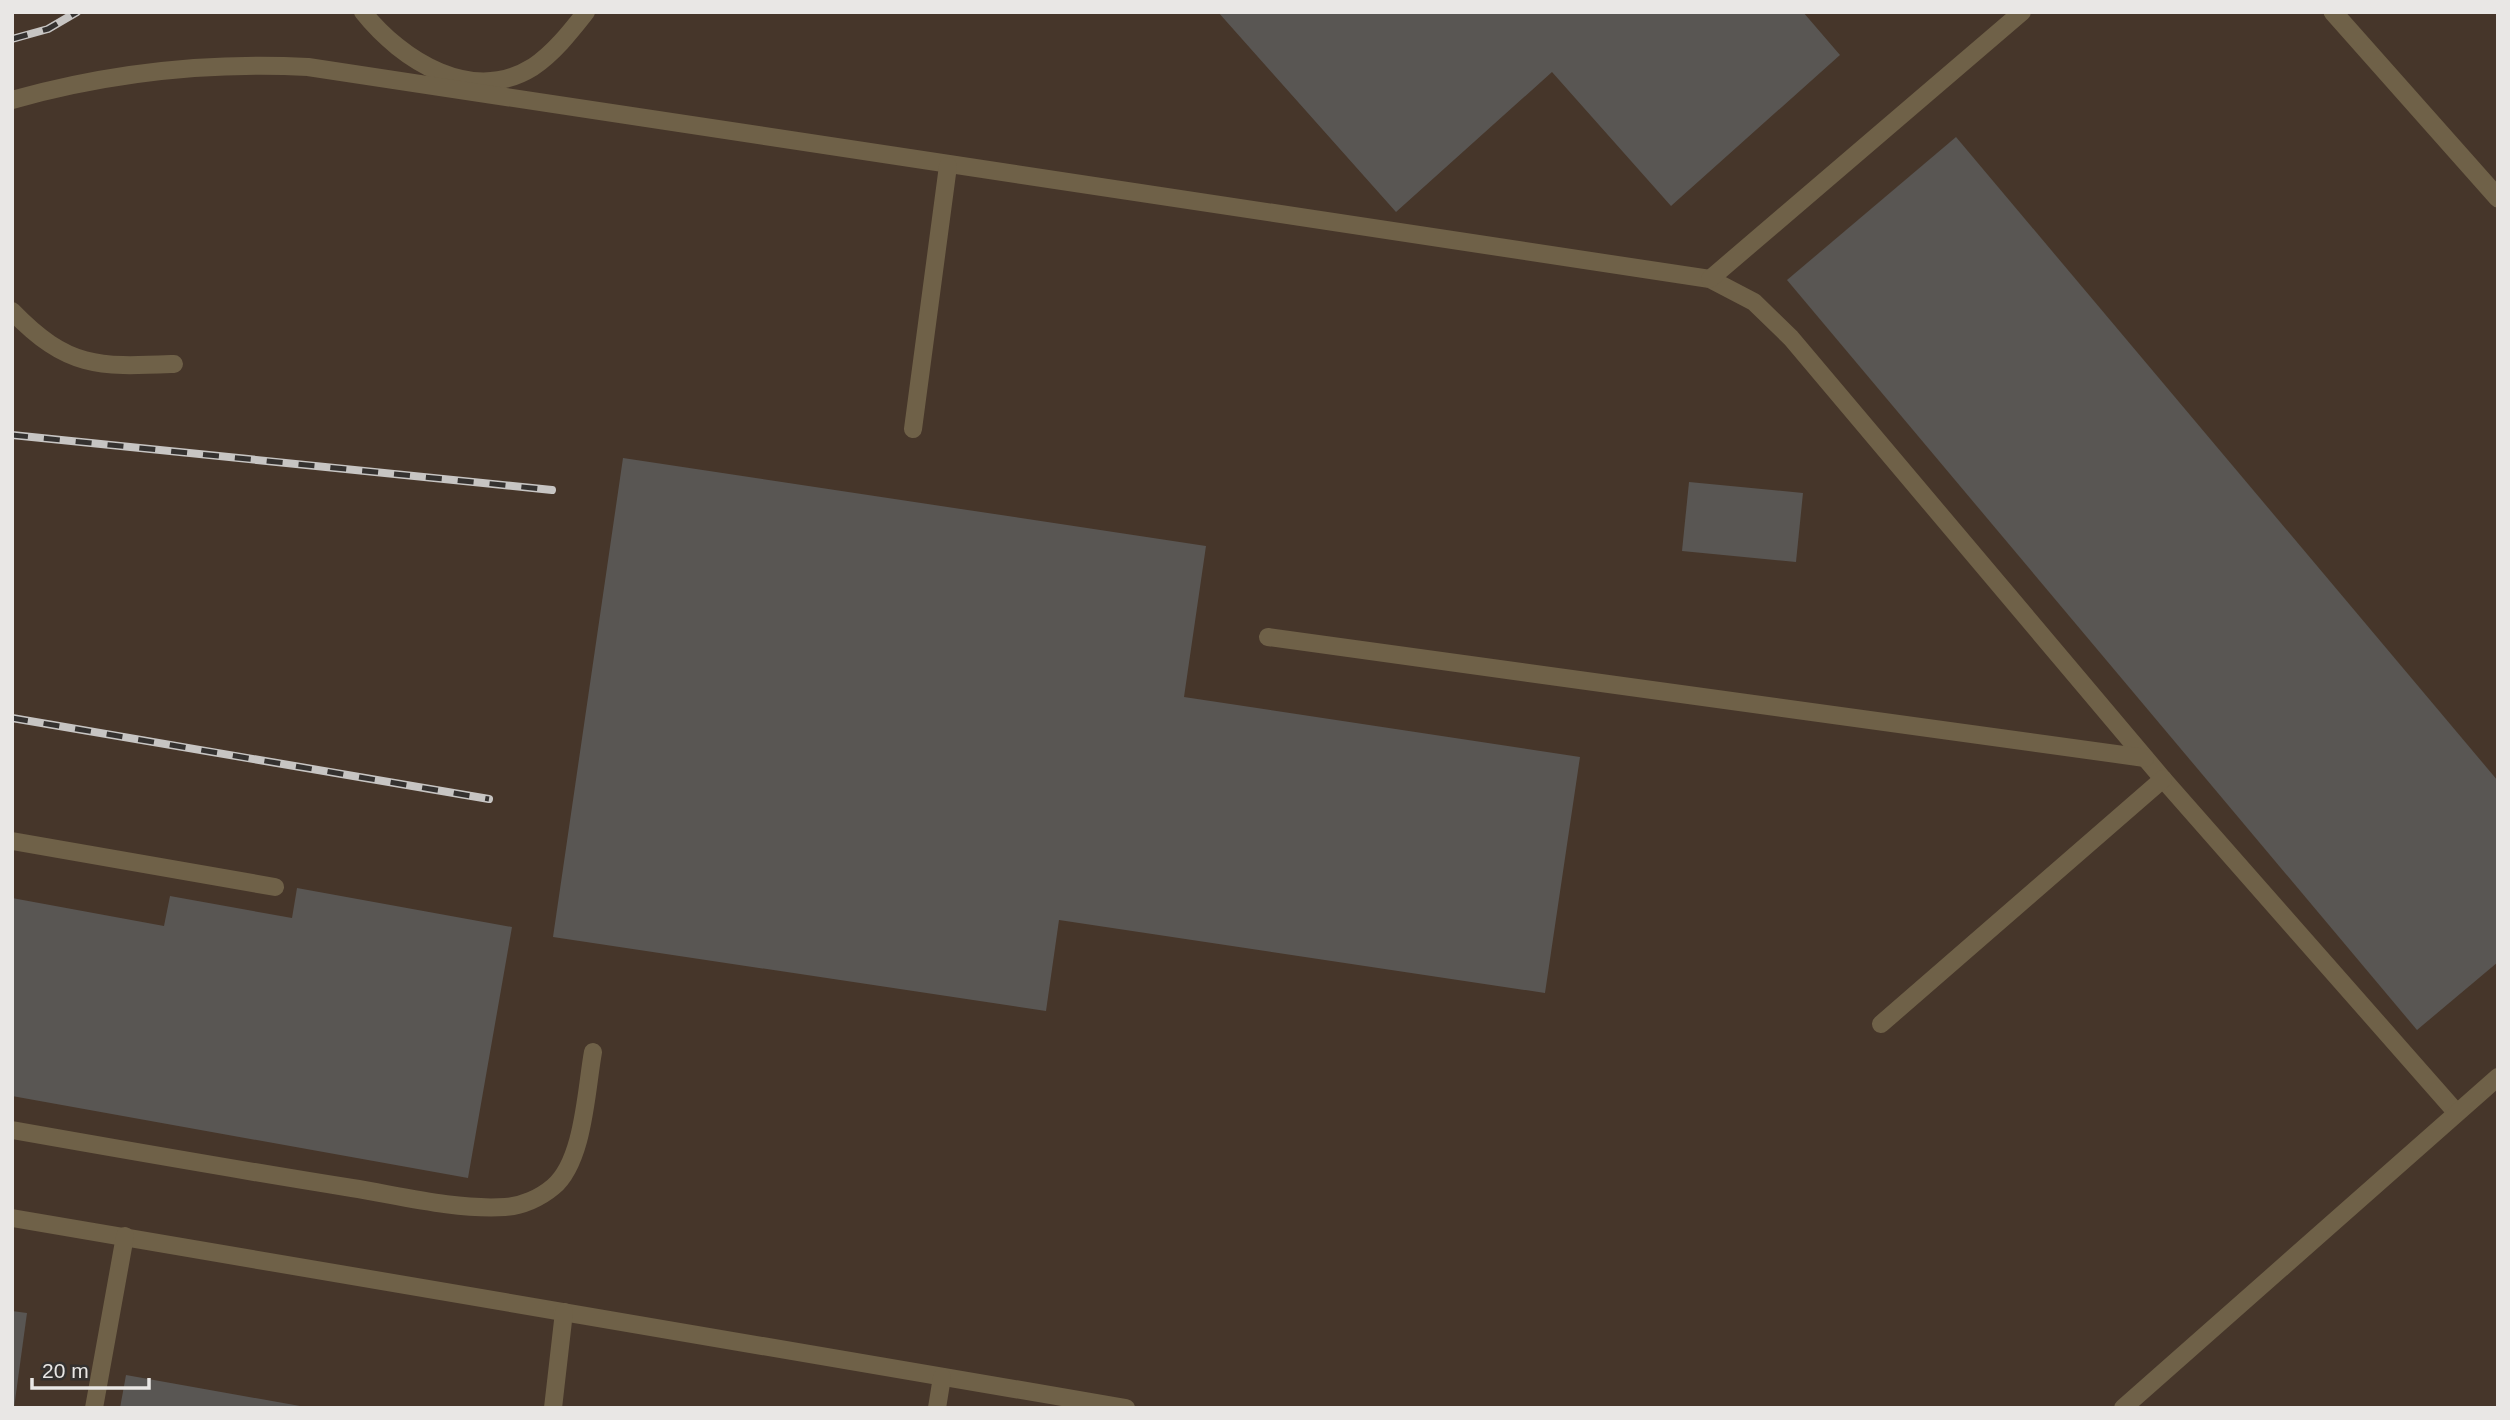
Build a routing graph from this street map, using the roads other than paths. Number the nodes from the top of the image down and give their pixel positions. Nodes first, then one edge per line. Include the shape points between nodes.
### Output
1 (363, 12) edge
2 (586, 12) edge
3 (2022, 12) edge
4 (2333, 12) edge
5 (12, 100) edge
6 (948, 166) junction
7 (2498, 198) edge
8 (1710, 279) junction
9 (12, 312) edge
10 (174, 364) dead end
11 (913, 429) dead end
12 (1268, 637) dead end
13 (2145, 758) junction
14 (2163, 779) junction
15 (12, 841) edge
16 (275, 887) dead end
17 (1881, 1024) dead end
18 (593, 1052) dead end
19 (2498, 1077) edge
20 (2456, 1112) junction
21 (12, 1130) edge
22 (12, 1218) edge
23 (125, 1236) junction
24 (564, 1312) junction
25 (942, 1377) junction
26 (94, 1408) edge
27 (553, 1408) edge
28 (937, 1408) edge
29 (1126, 1408) edge
30 (2123, 1408) edge

1 - 2 lane via 417,62 463,81 495,80 532,67 564,40
3 - 8 lane
4 - 7 street
5 - 6 lane via 120,76 196,68 307,67
6 - 8 lane
6 - 11 lane
8 - 13 lane via 1754,302 1791,338
9 - 10 lane via 46,343 70,357 116,366
12 - 13 lane
13 - 14 lane
14 - 17 lane
14 - 20 lane
15 - 16 lane
18 - 21 lane via 579,1135 565,1174 538,1197 505,1207 429,1200
19 - 20 lane
20 - 30 lane
22 - 23 lane
23 - 24 lane
23 - 26 lane
24 - 25 lane
24 - 27 lane
25 - 28 lane
25 - 29 lane

